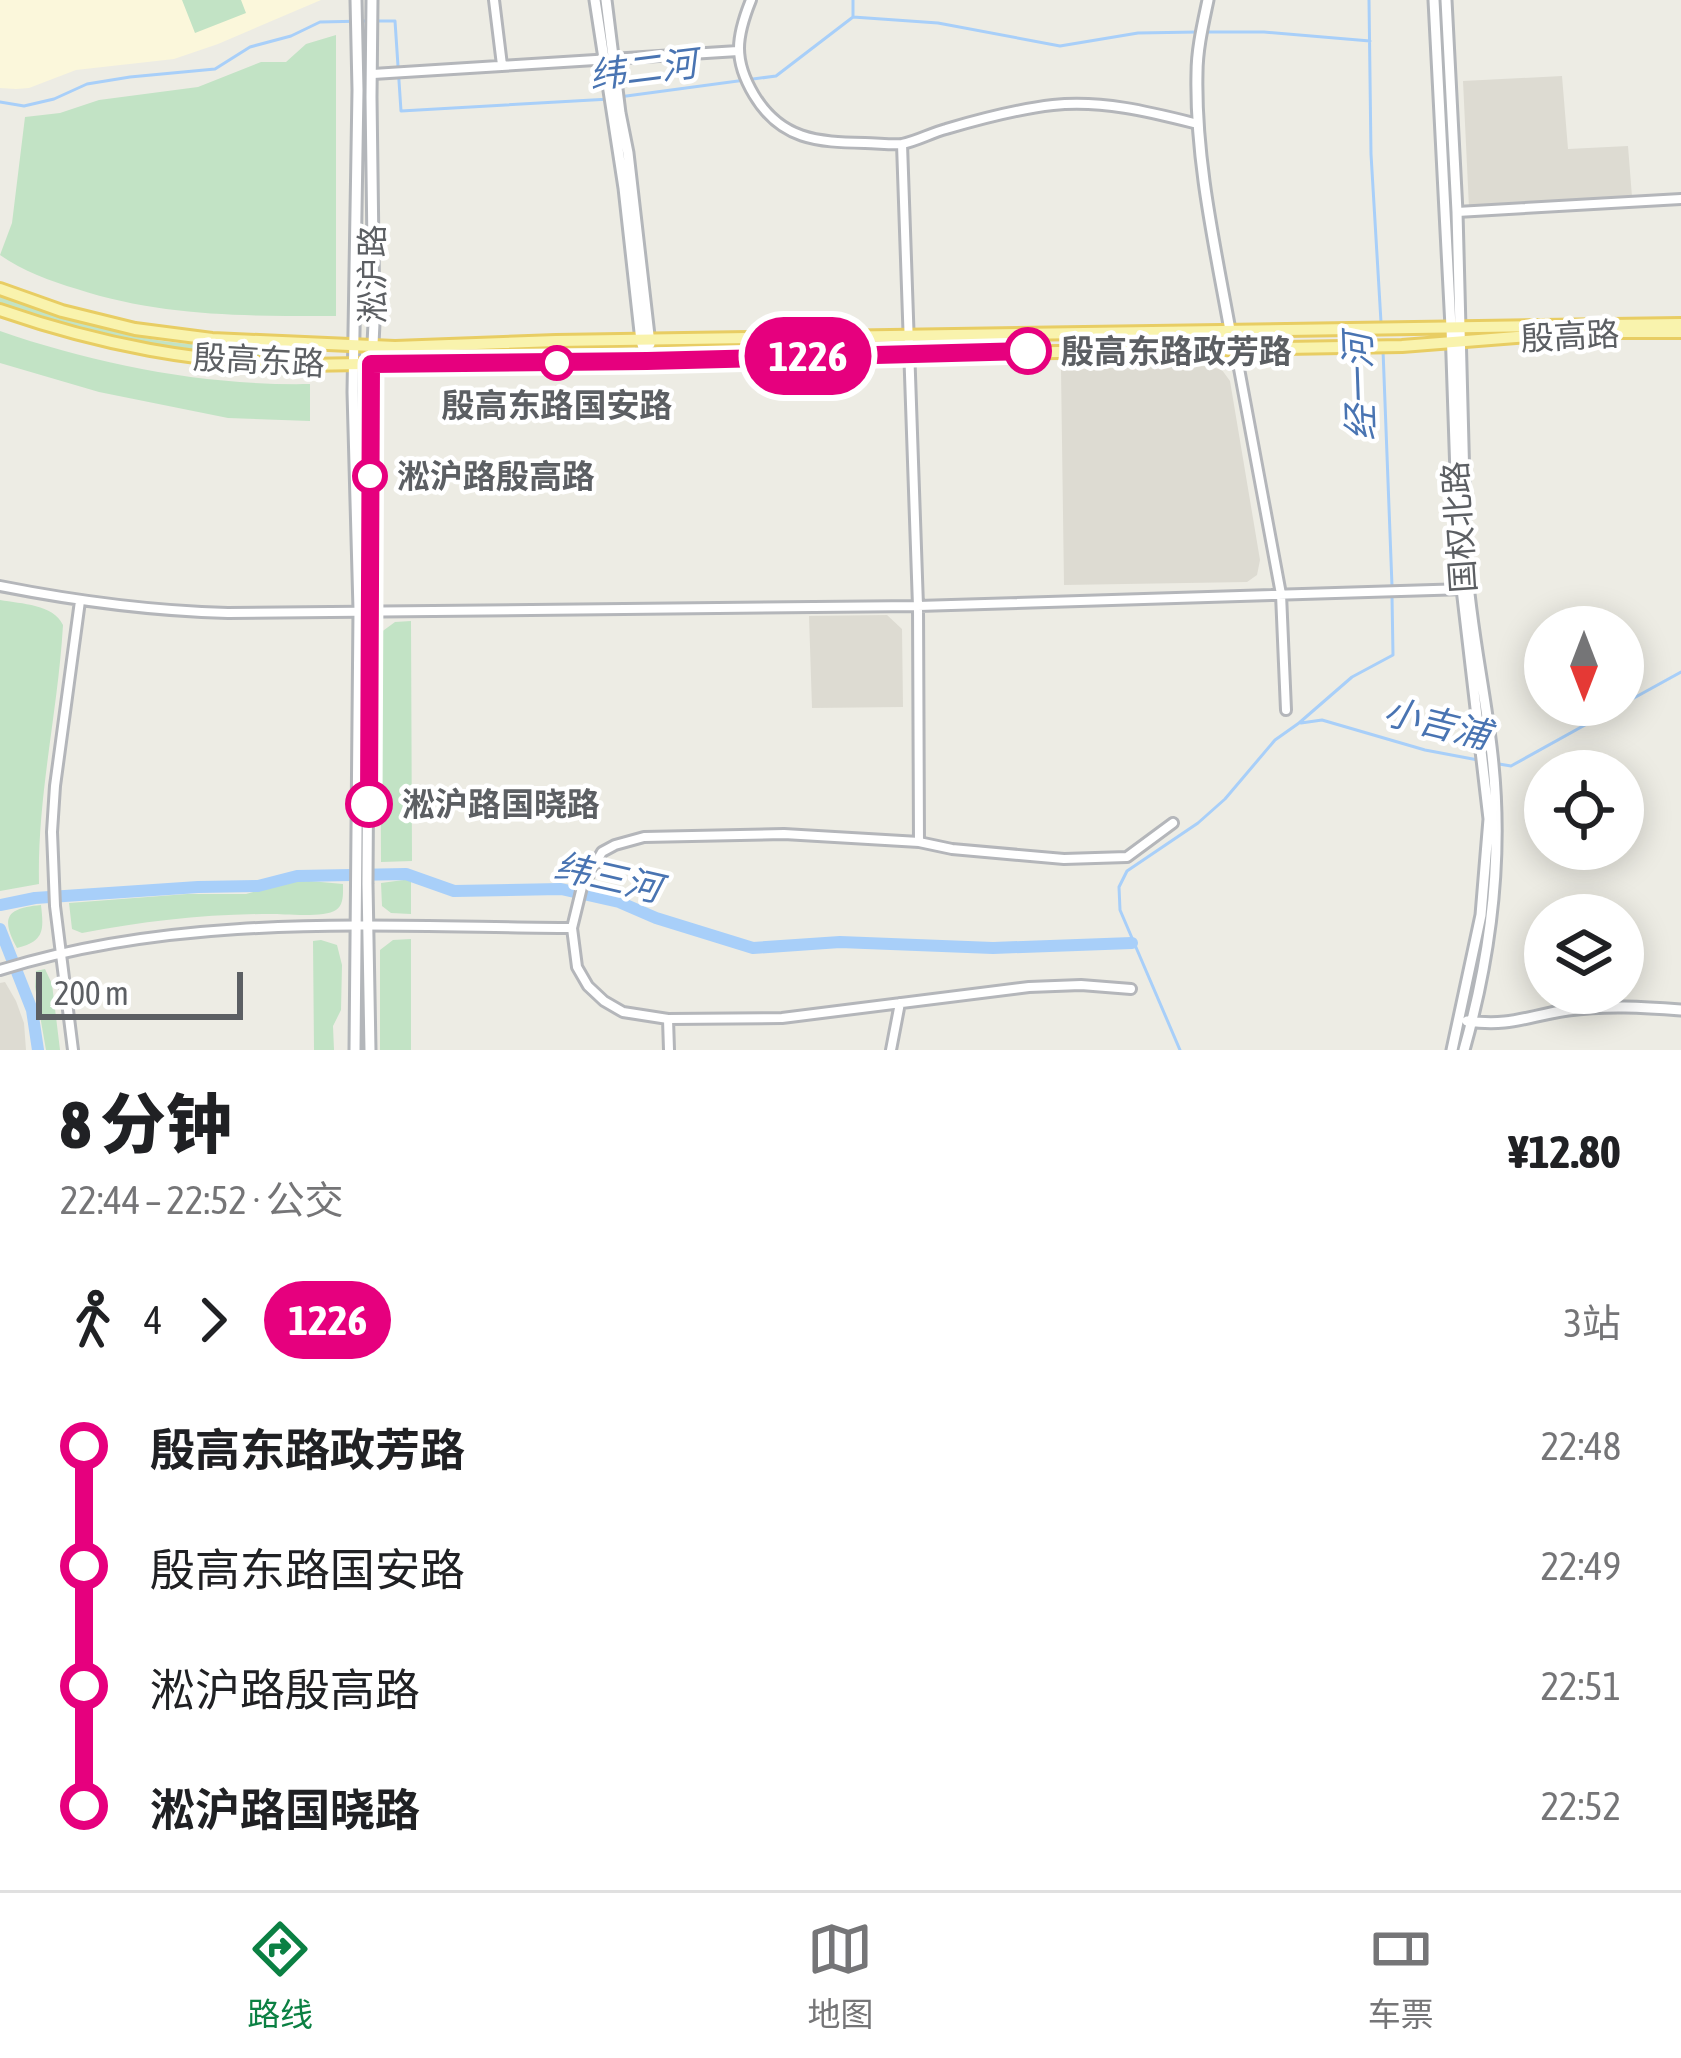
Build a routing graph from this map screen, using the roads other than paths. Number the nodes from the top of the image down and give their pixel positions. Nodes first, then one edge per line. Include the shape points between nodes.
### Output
1 (494, 0) edge
2 (595, 0) edge
3 (606, 0) edge
4 (751, 0) edge
5 (1208, 0) edge
6 (1434, 0) edge
7 (1446, 0) edge
8 (356, 4) edge
9 (372, 4) edge
10 (738, 51) junction
11 (608, 57) junction
12 (502, 65) junction
13 (372, 74) junction
14 (358, 75) junction
15 (1200, 124) junction
16 (902, 144) junction
17 (1681, 199) edge
18 (1457, 212) junction
19 (0, 289) edge
20 (0, 310) edge
21 (1455, 327) junction
22 (1681, 328) edge
23 (1230, 330) junction
24 (910, 337) junction
25 (646, 341) junction
26 (1455, 344) junction
27 (355, 345) junction
28 (372, 345) junction
29 (1235, 347) junction
30 (910, 353) junction
31 (647, 361) junction
32 (354, 364) junction
33 (371, 364) junction
34 (0, 586) edge
35 (1464, 589) junction
36 (1281, 594) junction
37 (80, 601) junction
38 (918, 606) junction
39 (365, 610) junction
40 (1286, 710) dead end
41 (1173, 823) dead end
42 (919, 842) junction
43 (362, 884) junction
44 (355, 927) junction
45 (368, 927) junction
46 (572, 928) junction
47 (61, 953) junction
48 (0, 970) edge
49 (1131, 989) dead end
50 (900, 1003) junction
51 (1681, 1010) edge
52 (668, 1019) junction
53 (1466, 1021) junction
54 (73, 1050) edge
55 (355, 1050) edge
56 (370, 1050) edge
57 (669, 1050) edge
58 (891, 1050) edge
59 (1452, 1050) edge
60 (1464, 1050) edge

1 - 12 street
2 - 11 main road
3 - 11 main road
4 - 10 street
5 - 15 main road via 1197,72
6 - 21 main road, 国权北路
7 - 18 main road, 国权北路
8 - 14 main road, 淞沪路
9 - 13 main road, 淞沪路
10 - 11 street
10 - 16 street via 766,115 788,130 834,142
11 - 12 street
11 - 25 main road
12 - 13 street
13 - 14 street
13 - 28 main road, 淞沪路
14 - 27 main road, 淞沪路
15 - 16 street via 1127,106 1059,105
15 - 23 main road
16 - 24 street
17 - 18 street
18 - 21 main road, 国权北路
19 - 27 main road, 殷高东路 via 156,332
20 - 32 main road, 殷高东路 via 181,356
21 - 22 main road, 殷高路
21 - 23 main road, 殷高东路
21 - 26 main road, 国权北路
22 - 26 main road, 殷高路
23 - 24 main road, 殷高东路
24 - 25 main road, 殷高东路
24 - 30 street
25 - 28 main road, 殷高东路
25 - 31 main road
26 - 29 main road, 殷高东路
26 - 35 main road, 国权北路
27 - 28 main road, 殷高东路
27 - 32 main road, 淞沪路
28 - 33 main road, 淞沪路
29 - 30 main road, 殷高东路
29 - 36 street
30 - 31 main road, 殷高东路
30 - 38 street
31 - 33 main road, 殷高东路
32 - 33 main road, 殷高东路
32 - 39 main road, 淞沪路
33 - 39 main road, 淞沪路
34 - 37 street
35 - 36 street
35 - 53 main road, 国权北路 via 1496,850 1491,916
36 - 38 street
36 - 40 street
37 - 39 street via 187,612
37 - 47 street via 52,832
38 - 39 street
38 - 42 street
39 - 43 main road, 淞沪路
41 - 42 street via 1127,857 1064,859
42 - 46 street via 784,834 630,839 602,852
43 - 44 main road, 淞沪路
43 - 45 main road, 淞沪路
44 - 45 street
44 - 47 street via 206,929
44 - 55 main road, 淞沪路
45 - 46 street
45 - 56 main road, 淞沪路
46 - 52 street via 588,986 623,1012
47 - 48 street
47 - 54 street
49 - 50 street via 1029,987
50 - 52 street via 782,1018
50 - 58 street
51 - 53 main road via 1624,1006 1515,1023
52 - 57 street
53 - 59 main road, 国权北路
53 - 60 main road, 国权北路

